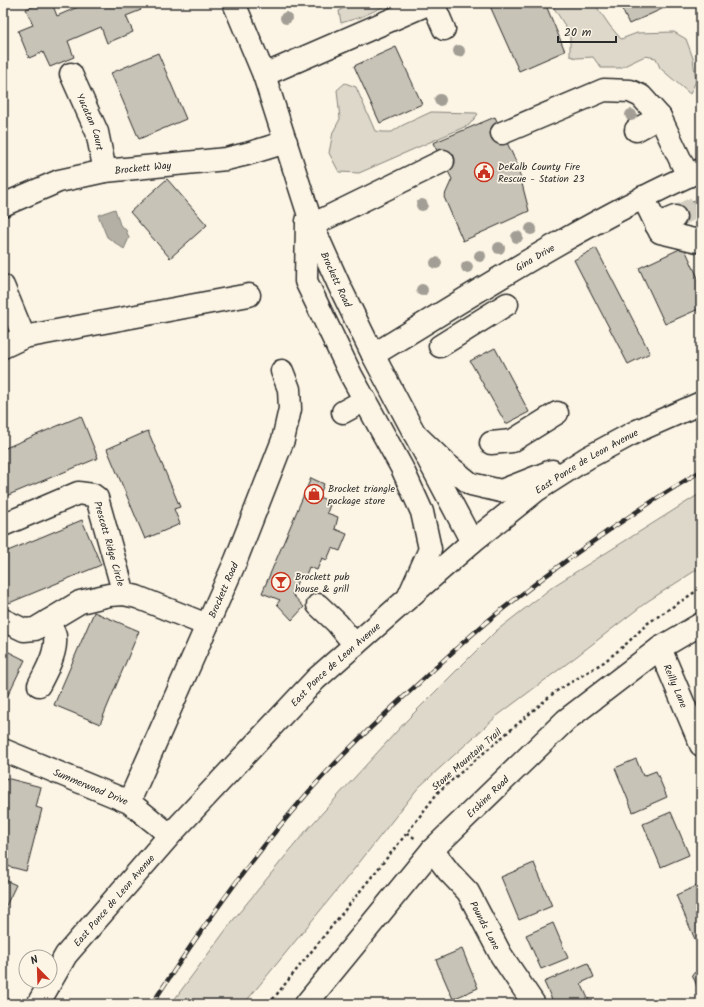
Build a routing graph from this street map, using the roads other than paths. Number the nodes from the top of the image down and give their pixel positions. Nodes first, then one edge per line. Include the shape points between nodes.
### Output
1 (234, 3) edge
2 (430, 3) edge
3 (433, 3) edge
4 (444, 29) dead end
5 (71, 74) dead end
6 (264, 75) junction
7 (660, 118) junction
8 (636, 130) dead end
9 (502, 133) dead end
10 (286, 142) junction
11 (443, 161) dead end
12 (105, 171) junction
13 (695, 173) edge
14 (643, 197) junction
15 (3, 205) edge
16 (309, 217) junction
17 (699, 246) edge
18 (3, 286) edge
19 (249, 295) dead end
20 (507, 304) dead end
21 (24, 336) junction
22 (440, 346) dead end
23 (3, 347) edge
24 (373, 355) junction
25 (282, 371) dead end
26 (365, 400) junction
27 (701, 402) edge
28 (344, 412) dead end
29 (557, 413) dead end
30 (414, 433) junction
31 (502, 442) dead end
32 (586, 458) junction
33 (3, 525) edge
34 (472, 542) junction
35 (124, 594) junction
36 (408, 598) junction
37 (318, 605) dead end
38 (3, 620) edge
39 (48, 622) junction
40 (701, 624) edge
41 (207, 625) junction
42 (355, 645) junction
43 (660, 648) junction
44 (39, 685) dead end
45 (701, 745) edge
46 (3, 750) edge
47 (129, 802) junction
48 (170, 835) junction
49 (432, 850) junction
50 (38, 1004) edge
51 (306, 1004) edge
52 (534, 1004) edge

1 - 6 street, Brockett Road
2 - 6 street
3 - 4 street
5 - 12 street, Yucatan Court via 97,132
6 - 10 street, Brockett Road
7 - 8 street
7 - 9 street via 641,96 630,91 604,90
7 - 13 street
10 - 12 street, Brockett Way via 226,159
10 - 16 street, Brockett Road
11 - 16 street
12 - 15 street, Brockett Way via 59,181
13 - 14 street, Gina Drive
14 - 17 street via 666,221 660,232
14 - 24 street, Gina Drive via 567,238
16 - 24 street, Brockett Road
16 - 26 street via 306,281
18 - 21 street
19 - 21 street
20 - 22 street
21 - 23 street
24 - 30 street, Brockett Road
25 - 41 street, Brockett Road via 289,389 290,409 283,440 236,560
26 - 28 street
26 - 36 street via 402,468 422,512 430,549
27 - 32 street, East Ponce de Leon Avenue
29 - 31 street
30 - 32 street via 471,484 501,491
30 - 34 street, Brockett Road
32 - 34 street, East Ponce de Leon Avenue via 537,490
33 - 35 street, Prescott Ridge Circle via 78,493 93,495 97,498
34 - 36 street, East Ponce de Leon Avenue
35 - 39 street, Prescott Ridge Circle via 80,602
35 - 41 street, Prescott Ridge Circle
36 - 42 street, East Ponce de Leon Avenue
37 - 42 street
38 - 39 street, Prescott Ridge Circle via 24,630 34,629
39 - 44 street via 55,635 54,649
40 - 43 street, Erskine Road
41 - 47 street, Brockett Road
42 - 48 street, East Ponce de Leon Avenue via 316,679
43 - 45 street, Reilly Lane
43 - 49 street, Erskine Road via 566,720
46 - 47 street, Summerwood Drive
47 - 48 street, Summerwood Drive
48 - 50 street, East Ponce de Leon Avenue via 66,955
49 - 51 street, Erskine Road
49 - 52 street, Pounds Lane via 468,892 501,955

